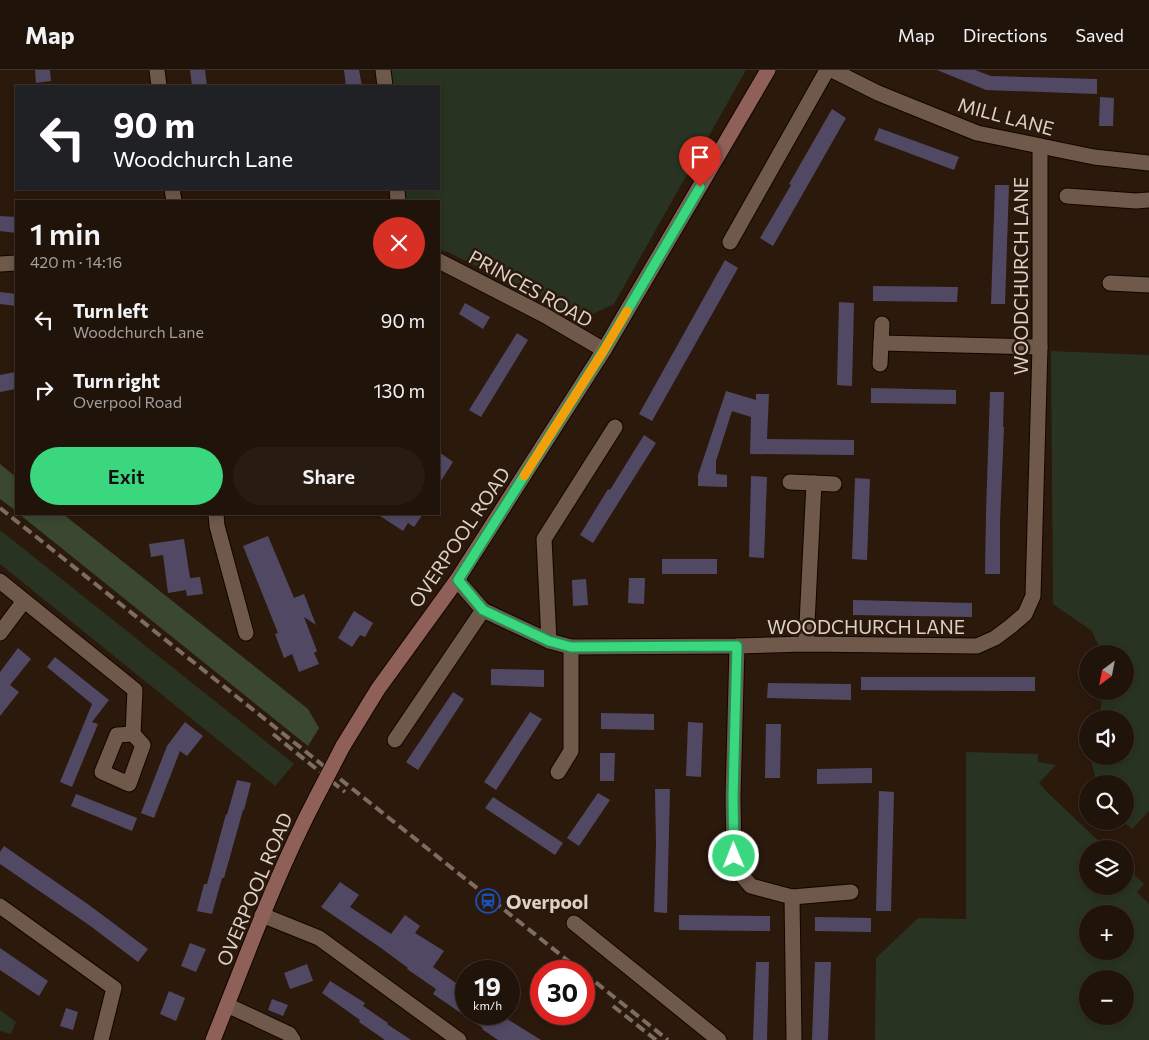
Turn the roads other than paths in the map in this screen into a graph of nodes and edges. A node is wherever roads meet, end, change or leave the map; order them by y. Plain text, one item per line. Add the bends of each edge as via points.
1 (157, 70) edge
2 (383, 70) edge
3 (768, 70) edge
4 (827, 70) edge
5 (832, 70) edge
6 (159, 85) edge
7 (385, 85) edge
8 (1040, 146) junction
9 (1149, 163) edge
10 (1067, 196) dead end
11 (1149, 200) edge
12 (730, 242) dead end
13 (440, 262) edge
14 (0, 264) edge
15 (15, 264) edge
16 (1110, 283) dead end
17 (1149, 285) edge
18 (882, 324) dead end
19 (881, 343) junction
20 (1040, 347) junction
21 (604, 350) junction
22 (880, 364) dead end
23 (615, 427) dead end
24 (790, 482) dead end
25 (814, 484) junction
26 (834, 484) dead end
27 (217, 520) edge
28 (458, 580) junction
29 (0, 581) edge
30 (24, 601) junction
31 (483, 610) junction
32 (0, 633) edge
33 (246, 633) dead end
34 (549, 641) junction
35 (806, 644) junction
36 (737, 646) junction
37 (571, 647) junction
38 (133, 734) dead end
39 (395, 740) dead end
40 (558, 772) dead end
41 (852, 892) dead end
42 (792, 897) junction
43 (0, 906) edge
44 (262, 915) junction
45 (574, 923) dead end
46 (227, 1005) junction
47 (101, 1040) edge
48 (213, 1040) edge
49 (293, 1040) edge
50 (459, 1040) edge
51 (719, 1040) edge
52 (794, 1040) edge

1 - 6 street
2 - 7 street
3 - 21 main road, OVERPOOL ROAD
4 - 12 street
5 - 8 street, MILL LANE via 878,93 977,133
8 - 9 street, MILL LANE via 1094,158
8 - 20 street, WOODCHURCH LANE
10 - 11 street
13 - 21 street, PRINCES ROAD
14 - 15 street
16 - 17 street
18 - 19 street
19 - 20 street
19 - 22 street
20 - 35 street, WOODCHURCH LANE via 1033,596 1025,614 995,638 977,646
21 - 28 main road, OVERPOOL ROAD
23 - 34 street via 544,539
24 - 25 street
25 - 26 street
25 - 35 street
27 - 33 street
28 - 31 street, WOODCHURCH LANE
28 - 44 main road, OVERPOOL ROAD, bridge via 378,689 343,746 301,826
29 - 30 street
30 - 32 street
30 - 38 street via 135,690
31 - 34 street, WOODCHURCH LANE
31 - 39 street
34 - 37 street, WOODCHURCH LANE
35 - 36 street, WOODCHURCH LANE
36 - 37 street, WOODCHURCH LANE
36 - 42 street via 734,856 740,872 752,886
37 - 40 street via 571,751
41 - 42 street
42 - 52 street
43 - 47 street via 114,988
44 - 46 main road, OVERPOOL ROAD
44 - 50 street via 319,938
45 - 51 street
46 - 48 main road, OVERPOOL ROAD
46 - 49 street via 289,1034

